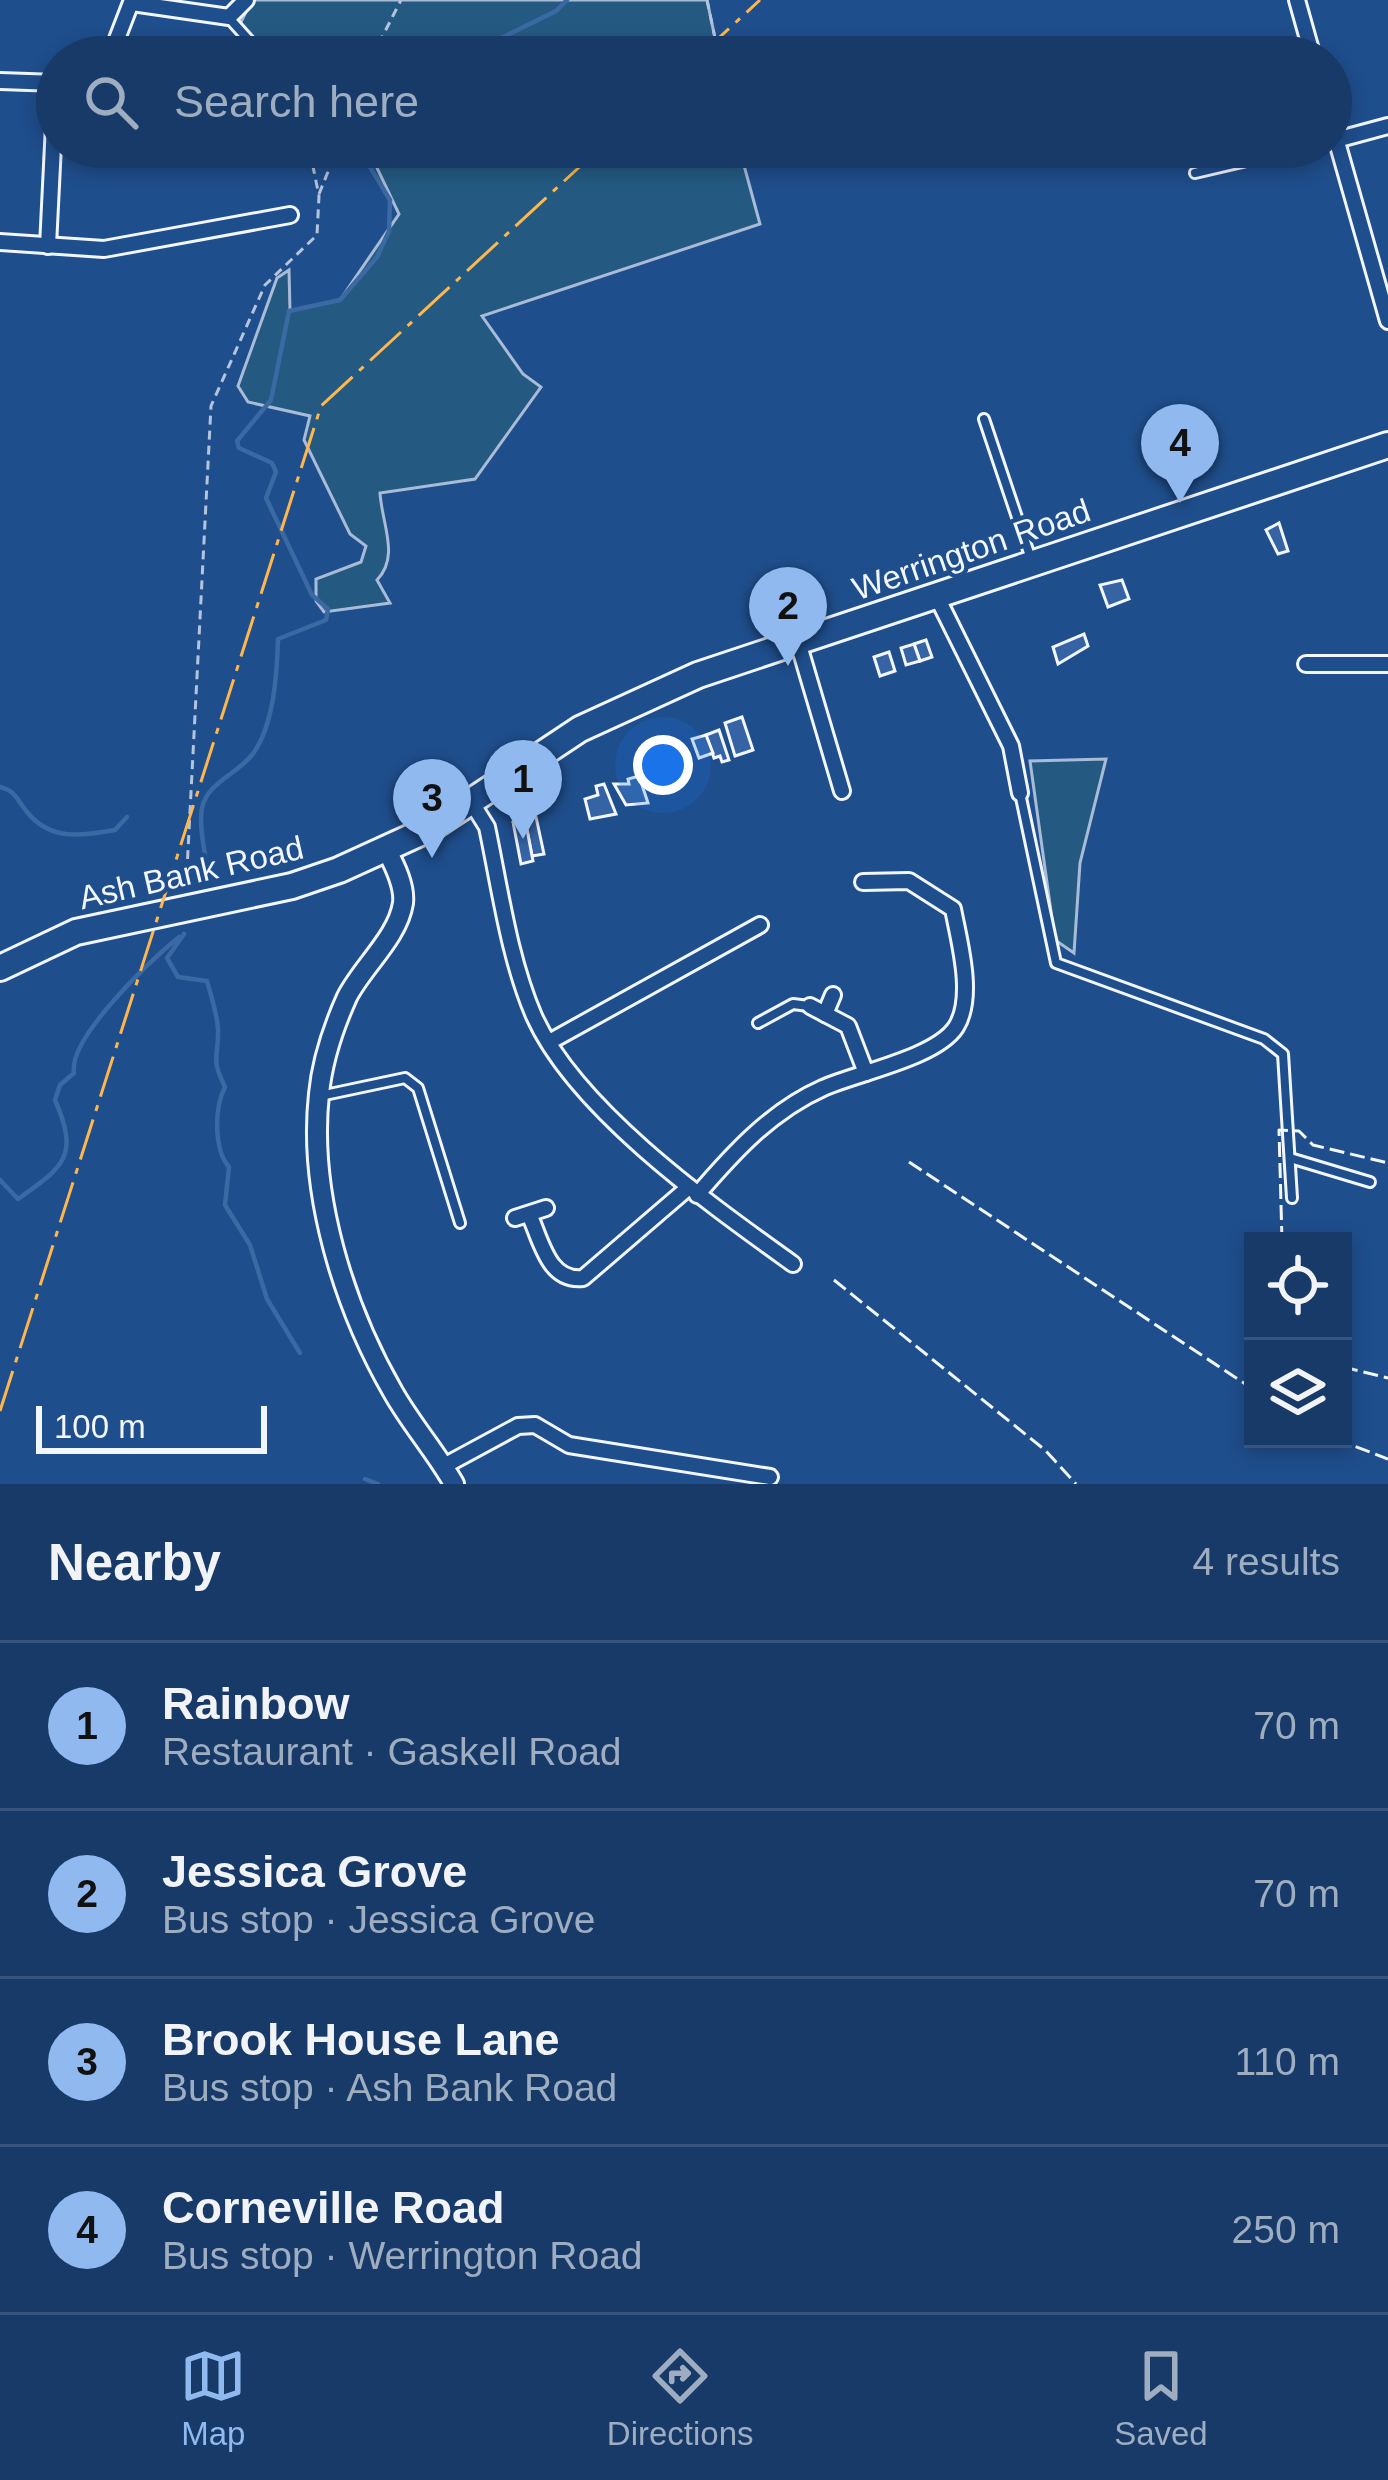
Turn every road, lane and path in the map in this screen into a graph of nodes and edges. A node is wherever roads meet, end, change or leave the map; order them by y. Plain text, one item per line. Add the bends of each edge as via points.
1 (246, 0) edge
2 (400, 0) edge
3 (707, 0) edge
4 (1297, 0) edge
5 (132, 1) edge
6 (229, 17) junction
7 (118, 36) edge
8 (246, 36) edge
9 (382, 36) edge
10 (715, 36) edge
11 (1307, 36) edge
12 (0, 81) edge
13 (36, 83) edge
14 (1388, 126) edge
15 (1352, 136) edge
16 (52, 168) edge
17 (313, 168) edge
18 (330, 168) edge
19 (1216, 168) edge
20 (1342, 168) edge
21 (1195, 173) dead end
22 (319, 196) junction
23 (290, 215) dead end
24 (0, 242) edge
25 (48, 246) junction
26 (1388, 321) edge
27 (984, 419) dead end
28 (1388, 445) edge
29 (1032, 562) junction
30 (937, 595) junction
31 (798, 642) junction
32 (1306, 664) dead end
33 (1388, 664) edge
34 (580, 729) joint
35 (842, 791) dead end
36 (1020, 793) joint
37 (472, 803) junction
38 (387, 851) junction
39 (863, 882) dead end
40 (185, 908) junction
41 (760, 925) dead end
42 (0, 968) edge
43 (833, 995) dead end
44 (810, 1006) joint
45 (825, 1014) junction
46 (758, 1023) dead end
47 (551, 1041) junction
48 (866, 1073) junction
49 (318, 1096) junction
50 (1290, 1158) junction
51 (1370, 1182) dead end
52 (693, 1191) junction
53 (1292, 1198) dead end
54 (547, 1208) dead end
55 (460, 1222) dead end
56 (793, 1264) dead end
57 (444, 1466) junction
58 (770, 1477) dead end
59 (454, 1484) edge

1 - 6 street
2 - 9 path
3 - 10 path
4 - 11 street
5 - 6 street
5 - 7 street
6 - 8 lane
12 - 13 street
14 - 15 street
16 - 25 street
17 - 22 path
18 - 22 path
19 - 21 lane
20 - 26 street
22 - 40 path via 317,235 265,285 211,406
23 - 25 street via 104,249
24 - 25 street
27 - 29 lane
28 - 29 highway, Werrington Road
29 - 30 highway, Werrington Road
30 - 31 highway, Werrington Road
30 - 36 street via 1010,746
31 - 34 highway, Werrington Road via 698,675
31 - 35 street
32 - 33 street
34 - 37 highway, Ash Bank Road
36 - 50 lane via 1056,962 1272,1043 1287,1061
37 - 38 highway, Ash Bank Road
37 - 47 street via 487,827 523,982
38 - 40 highway, Ash Bank Road via 292,886
38 - 49 street via 402,908 348,996
39 - 48 street via 909,881 953,909 963,1007 955,1030
40 - 42 highway, Ash Bank Road via 76,932
41 - 47 street
43 - 45 street
44 - 45 street
44 - 46 lane via 793,1004
45 - 48 street via 848,1026
47 - 52 street via 599,1102
48 - 52 street via 821,1088 767,1122
49 - 55 lane via 405,1078 418,1088
49 - 57 street via 324,1190 350,1299 396,1397
50 - 51 lane
50 - 53 lane
52 - 54 street via 583,1278 555,1272 522,1216
52 - 56 street via 776,1242
57 - 58 street via 518,1426 535,1425 569,1445
57 - 59 street

